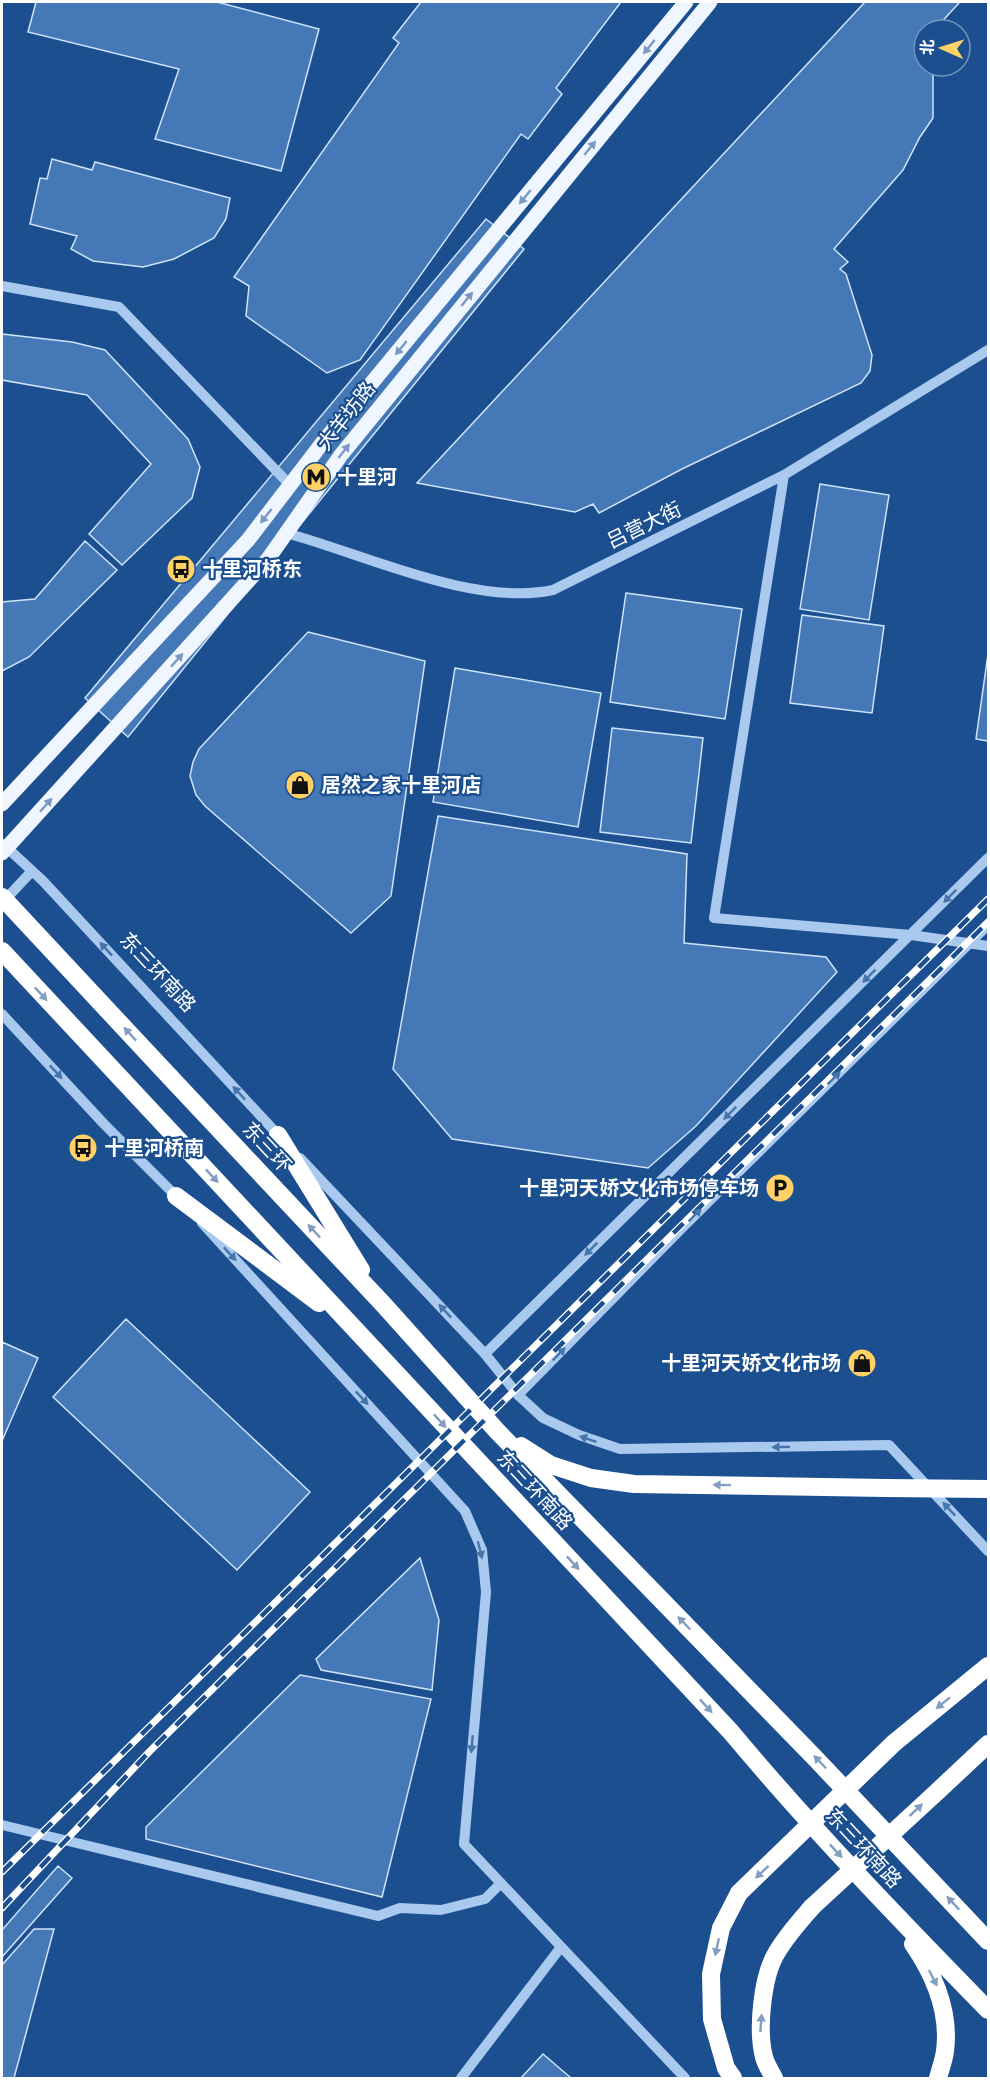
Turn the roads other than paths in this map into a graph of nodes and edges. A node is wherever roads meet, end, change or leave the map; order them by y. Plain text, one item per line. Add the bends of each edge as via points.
1 (686, 2) edge
2 (710, 2) edge
3 (2, 286) edge
4 (988, 350) edge
5 (784, 476) junction
6 (290, 485) junction
7 (286, 533) junction
8 (2, 804) edge
9 (3, 848) edge
10 (988, 858) edge
11 (32, 871) junction
12 (2, 897) edge
13 (2, 903) edge
14 (988, 925) edge
15 (910, 935) junction
16 (969, 944) junction
17 (988, 946) edge
18 (2, 951) edge
19 (2, 1014) edge
20 (278, 1136) junction
21 (176, 1196) junction
22 (383, 1304) junction
23 (357, 1332) junction
24 (484, 1354) junction
25 (518, 1395) junction
26 (497, 1431) junction
27 (988, 1490) edge
28 (988, 1551) edge
29 (988, 1666) edge
30 (988, 1744) edge
31 (2, 1825) edge
32 (501, 1884) junction
33 (891, 1911) junction
34 (988, 1941) edge
35 (561, 1947) junction
36 (988, 2010) edge
37 (461, 2079) edge
38 (685, 2079) edge
39 (734, 2079) edge
40 (774, 2079) edge
41 (938, 2079) edge

1 -> 6 main road, 大羊坊路
7 -> 2 main road, 大羊坊路 via 341,455
3 - 6 street via 119,307
4 - 5 street, 吕营大街
5 - 7 street, 吕营大街 via 553,590 537,594 503,593 444,583
5 - 15 street via 714,918
6 -> 8 main road, 大羊坊路 via 248,540
9 -> 7 main road, 大羊坊路 via 268,559
9 - 11 street, 东三环南路
10 -> 15 street
11 - 13 street
20 -> 11 street, 东三环南路
22 -> 12 highway, 东三环, bridge
14 - 16 street
15 - 16 street
15 -> 24 street
16 - 17 street
25 -> 16 street
18 -> 23 highway, 东三环南路
19 -> 21 street
20 - 22 highway
24 -> 20 street, 东三环南路
21 - 23 highway
21 -> 32 street via 465,1511 482,1550 486,1592 464,1844
22 - 26 highway, 东三环
23 -> 33 highway, 东三环南路 via 731,1732
24 - 25 street, 东三环南路
28 -> 25 street, 东三环南路 via 889,1445 620,1449 543,1418
27 -> 26 highway, bridge via 634,1484 591,1478 551,1465
34 -> 26 highway, 东三环南路
29 -> 39 highway, bridge via 894,1743 739,1893 721,1928 711,1974 712,2019 726,2068
40 -> 30 highway, bridge via 764,2059 760,2028 765,1987 775,1954 812,1907
31 - 32 street via 378,1916 400,1908 441,1910 485,1899
32 - 35 street
33 - 36 highway
33 -> 41 highway via 937,1987 945,2016 945,2050
35 - 37 street
35 - 38 street

